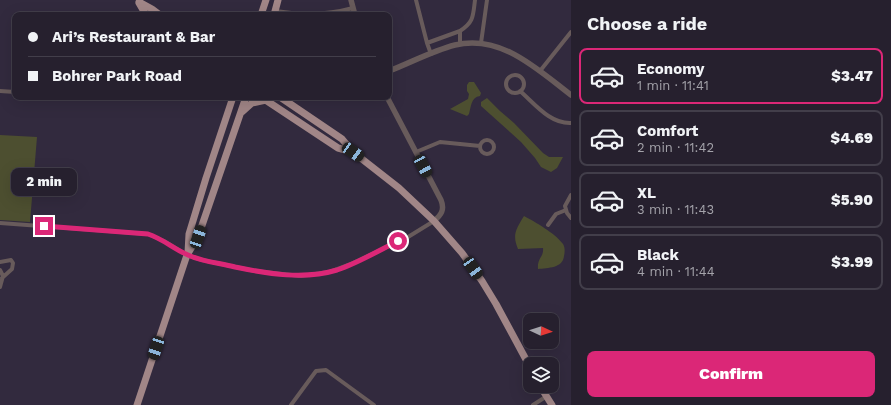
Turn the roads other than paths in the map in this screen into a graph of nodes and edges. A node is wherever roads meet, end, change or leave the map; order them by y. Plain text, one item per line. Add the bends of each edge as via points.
1 (266, 0) edge
2 (278, 0) edge
3 (351, 0) edge
4 (416, 0) edge
5 (475, 0) edge
6 (487, 0) edge
7 (138, 1) edge
8 (353, 8) junction
9 (144, 12) edge
10 (156, 12) edge
11 (262, 12) edge
12 (274, 12) edge
13 (338, 12) edge
14 (354, 12) edge
15 (460, 31) junction
16 (571, 32) edge
17 (427, 43) junction
18 (460, 44) junction
19 (481, 44) junction
20 (432, 54) junction
21 (392, 71) edge
22 (540, 72) junction
23 (0, 91) edge
24 (520, 91) junction
25 (12, 92) edge
26 (571, 95) edge
27 (231, 100) edge
28 (245, 100) edge
29 (260, 100) edge
30 (265, 100) edge
31 (284, 100) edge
32 (388, 100) edge
33 (240, 114) junction
34 (571, 123) edge
35 (480, 146) dead end
36 (353, 152) junction
37 (416, 152) junction
38 (571, 195) edge
39 (566, 210) junction
40 (571, 218) edge
41 (434, 221) junction
42 (0, 223) edge
43 (548, 225) dead end
44 (187, 255) junction
45 (0, 262) edge
46 (0, 270) edge
47 (2, 278) junction
48 (0, 287) edge
49 (525, 357) edge
50 (545, 393) edge
51 (547, 396) junction
52 (137, 405) edge
53 (291, 405) edge
54 (374, 405) edge
55 (533, 405) edge
56 (552, 405) edge

1 - 11 main road
2 - 12 main road
3 - 8 street
4 - 17 street
5 - 15 street via 471,23
6 - 19 street
7 - 9 main road
7 - 10 main road
8 - 13 street
8 - 14 street
15 - 17 street
15 - 18 street
16 - 22 street
17 - 20 street
18 - 19 street
18 - 20 street
19 - 22 street via 497,46 513,53
20 - 21 street
22 - 26 street
23 - 25 street
24 - 24 street via 514,93 507,87 512,75 518,75 523,79 524,87
24 - 34 street via 552,118
27 - 44 main road via 189,234
28 - 33 main road
29 - 33 main road via 252,103
30 - 36 main road via 338,148
31 - 36 main road via 342,140
32 - 37 street
33 - 44 main road via 198,237
35 - 37 street via 440,142
36 - 41 main road via 399,188
37 - 41 street via 442,204 443,210
38 - 39 street via 566,202
39 - 40 street
39 - 43 street via 556,214
41 - 44 street via 353,264 320,274 293,276
41 - 49 main road via 482,281
42 - 44 street via 148,234
44 - 52 main road
45 - 47 street via 11,260 13,263 12,269
46 - 47 street
47 - 48 street
50 - 51 main road
51 - 55 street
51 - 56 main road
53 - 54 street via 316,371 326,370

